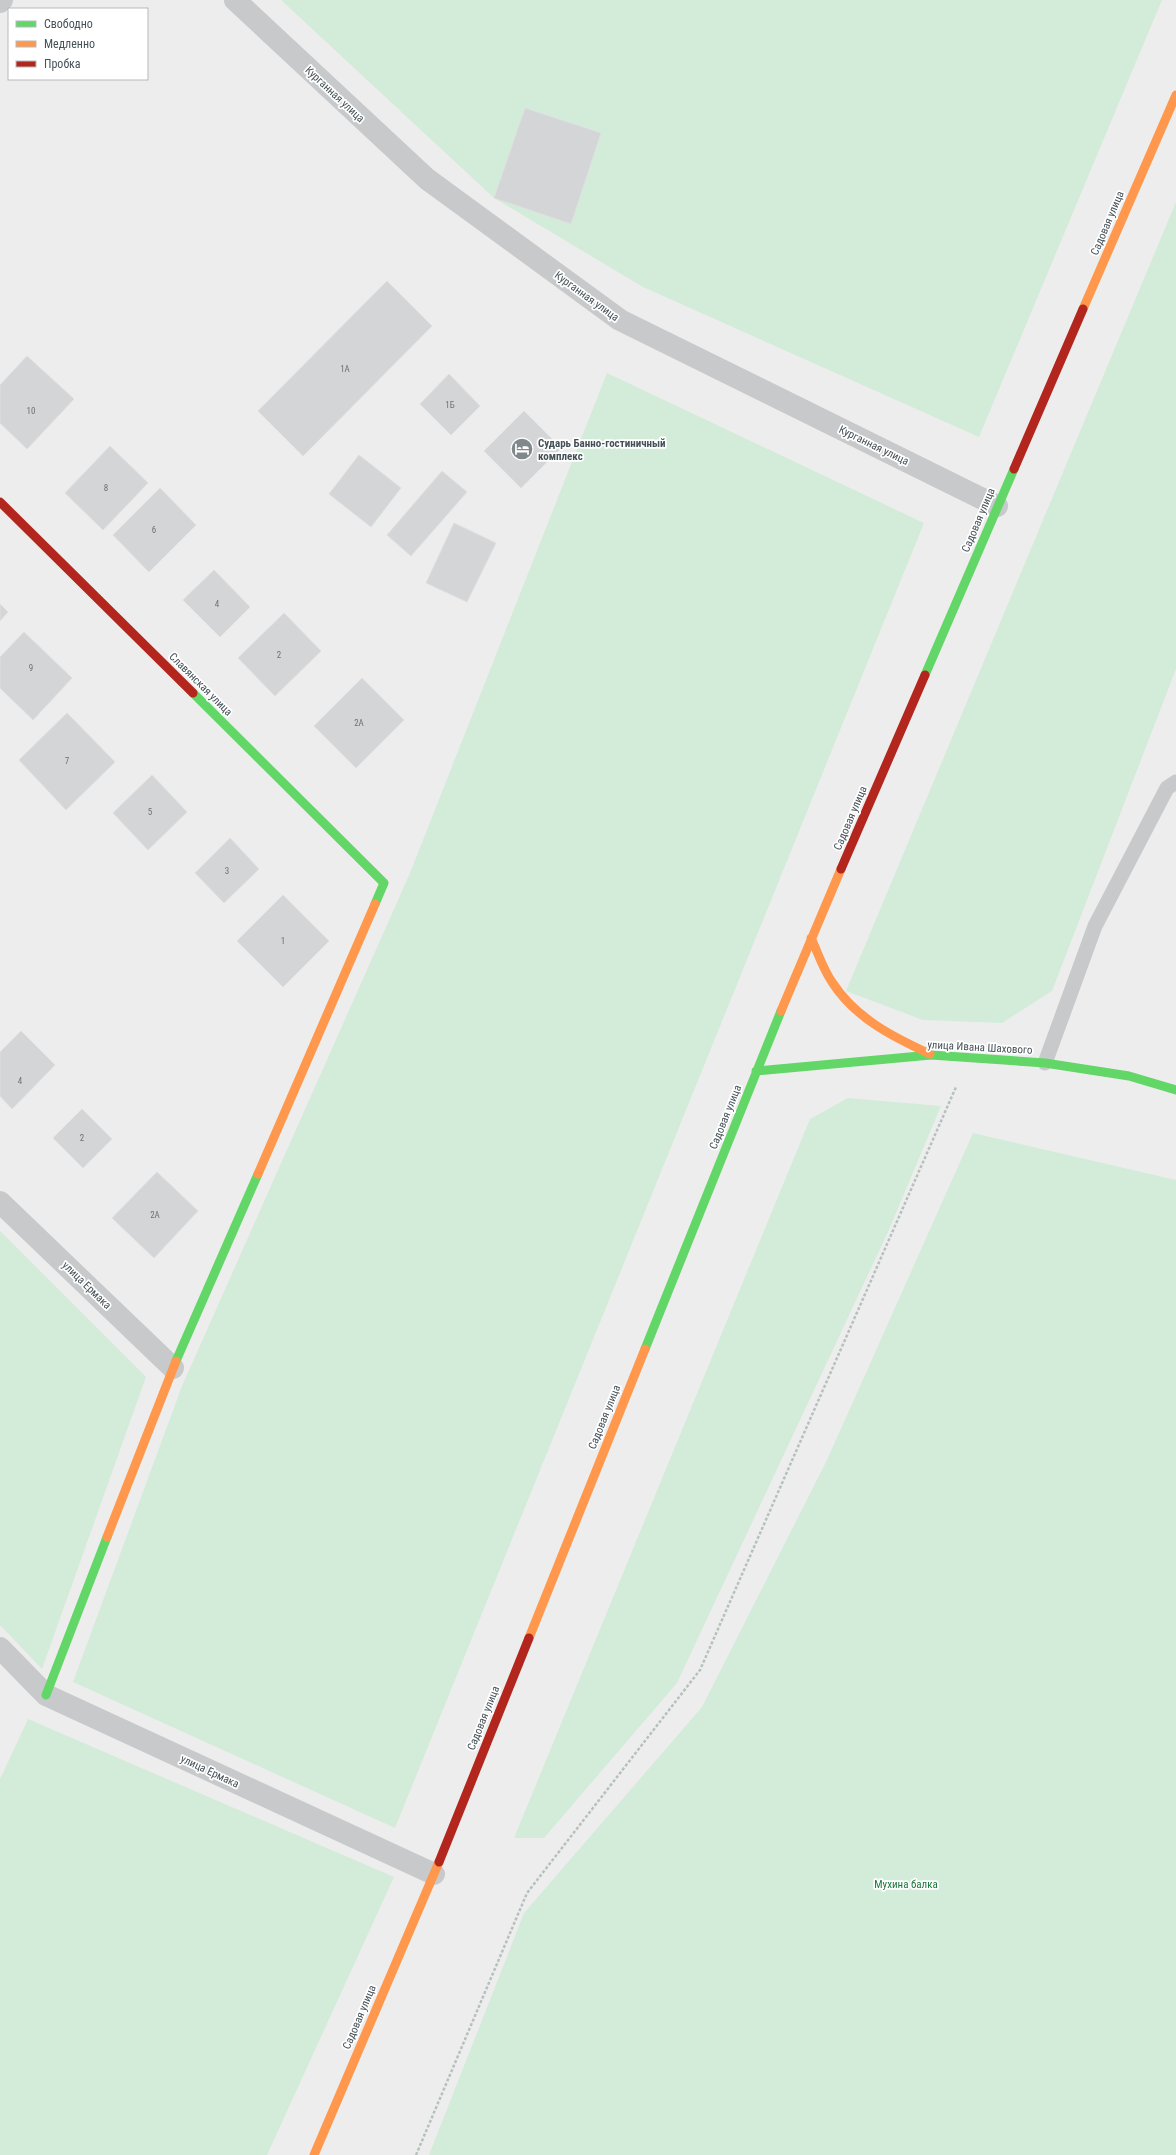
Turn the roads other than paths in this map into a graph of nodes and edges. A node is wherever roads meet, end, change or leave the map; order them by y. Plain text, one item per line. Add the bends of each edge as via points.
1 (235, 0) edge
2 (1176, 95) edge
3 (0, 502) edge
4 (998, 506) junction
5 (1176, 782) edge
6 (811, 938) junction
7 (931, 1055) junction
8 (1045, 1063) junction
9 (756, 1071) junction
10 (1176, 1090) edge
11 (0, 1202) edge
12 (173, 1368) junction
13 (0, 1648) edge
14 (46, 1695) junction
15 (434, 1874) junction
16 (314, 2155) edge

1 - 4 street, Курганная улица via 427,180 620,320
2 - 4 main road, Садовая улица
3 - 12 main road, Славянская улица via 384,884
4 - 6 main road, Садовая улица
5 - 8 lane via 1166,788 1095,926
6 - 7 main road via 835,987 858,1014 892,1037
6 - 9 main road, Садовая улица
7 - 8 main road, улица Ивана Шахового
7 - 9 main road, улица Ивана Шахового
8 - 10 main road, улица Ивана Шахового via 1129,1076
9 - 15 main road, Садовая улица
11 - 12 street, улица Ермака
12 - 14 main road
13 - 14 street, улица Ермака
14 - 15 street, улица Ермака
15 - 16 main road, Садовая улица

